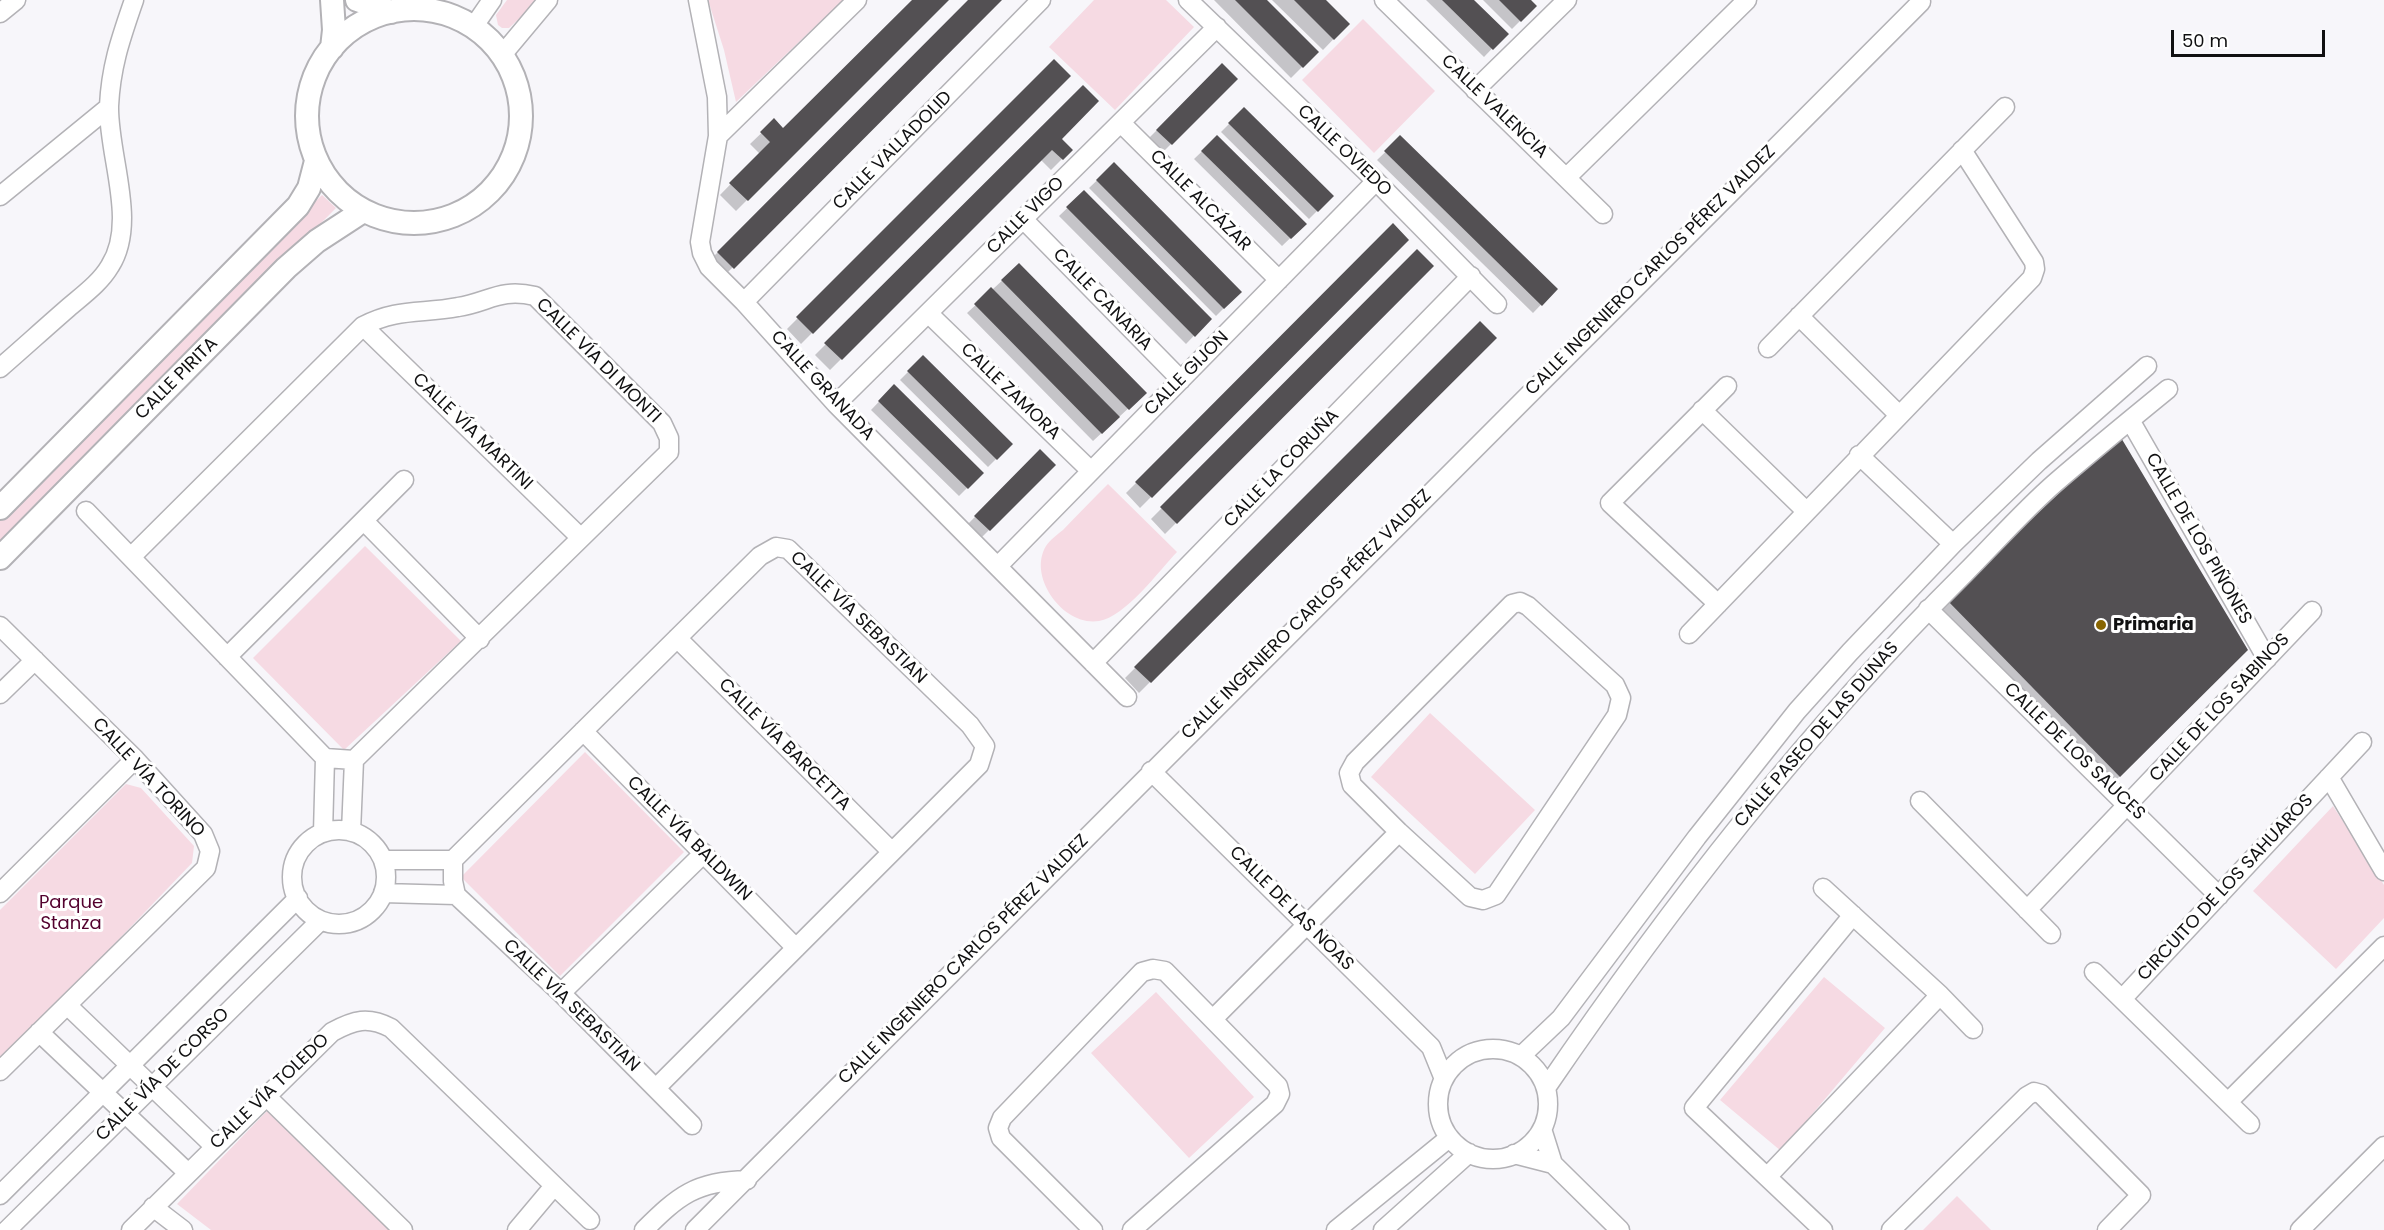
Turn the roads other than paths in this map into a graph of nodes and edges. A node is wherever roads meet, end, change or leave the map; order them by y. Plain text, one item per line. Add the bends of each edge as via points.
1 (16, 0) edge
2 (134, 0) edge
3 (332, 0) edge
4 (357, 0) edge
5 (492, 0) edge
6 (548, 0) edge
7 (698, 0) edge
8 (857, 0) edge
9 (1041, 0) edge
10 (1188, 0) edge
11 (1384, 0) edge
12 (1567, 0) edge
13 (1747, 0) edge
14 (1921, 2) dead end
15 (391, 12) junction
16 (0, 13) edge
17 (474, 27) junction
18 (1217, 27) junction
19 (332, 48) junction
20 (502, 55) junction
21 (1475, 90) junction
22 (109, 107) junction
23 (2005, 107) dead end
24 (1121, 123) junction
25 (718, 136) junction
26 (1962, 150) junction
27 (316, 161) junction
28 (1566, 178) junction
29 (1376, 181) junction
30 (0, 195) edge
31 (363, 211) junction
32 (1603, 214) dead end
33 (1023, 219) junction
34 (1471, 276) junction
35 (1279, 280) junction
36 (744, 302) junction
37 (1497, 304) dead end
38 (928, 313) junction
39 (1799, 316) junction
40 (363, 327) junction
41 (1768, 348) dead end
42 (2147, 366) dead end
43 (0, 368) edge
44 (1181, 380) junction
45 (1727, 386) dead end
46 (2168, 389) dead end
47 (836, 404) junction
48 (1702, 411) junction
49 (1899, 415) junction
50 (2130, 420) junction
51 (1859, 455) junction
52 (2039, 460) junction
53 (1091, 471) junction
54 (404, 480) dead end
55 (2054, 484) junction
56 (0, 508) edge
57 (87, 511) dead end
58 (1806, 511) junction
59 (364, 521) junction
60 (581, 538) junction
61 (1953, 544) junction
62 (131, 557) junction
63 (0, 558) edge
64 (998, 566) junction
65 (1718, 603) junction
66 (1928, 609) junction
67 (2312, 611) dead end
68 (0, 626) edge
69 (1689, 634) dead end
70 (677, 638) junction
71 (480, 639) junction
72 (1850, 652) junction
73 (227, 657) junction
74 (2267, 659) junction
75 (35, 660) junction
76 (1093, 663) junction
77 (1871, 670) junction
78 (0, 694) edge
79 (1127, 697) dead end
80 (583, 731) junction
81 (2362, 742) dead end
82 (325, 758) junction
83 (135, 759) junction
84 (354, 760) junction
85 (1151, 771) junction
86 (2329, 777) junction
87 (1920, 801) dead end
88 (2128, 805) junction
89 (351, 832) junction
90 (1399, 832) junction
91 (323, 833) junction
92 (892, 852) junction
93 (704, 854) junction
94 (384, 860) junction
95 (453, 860) junction
96 (2384, 871) edge
97 (1823, 888) dead end
98 (0, 893) edge
99 (383, 893) junction
100 (456, 896) junction
101 (2219, 897) junction
102 (298, 898) junction
103 (2027, 910) junction
104 (1853, 915) junction
105 (320, 921) junction
106 (1306, 923) junction
107 (2051, 934) dead end
108 (2384, 945) edge
109 (796, 948) junction
110 (2094, 972) dead end
111 (561, 993) junction
112 (1940, 995) junction
113 (2122, 999) junction
114 (67, 1005) junction
115 (1213, 1019) junction
116 (1973, 1029) dead end
117 (39, 1032) junction
118 (1431, 1047) junction
119 (1521, 1056) junction
120 (1465, 1057) junction
121 (130, 1065) junction
122 (0, 1071) edge
123 (1444, 1079) junction
124 (152, 1087) junction
125 (656, 1088) junction
126 (1546, 1088) junction
127 (103, 1092) junction
128 (267, 1097) junction
129 (2228, 1102) junction
130 (125, 1113) junction
131 (2250, 1124) dead end
132 (692, 1125) dead end
133 (1542, 1129) junction
134 (1449, 1138) junction
135 (214, 1146) junction
136 (2384, 1146) edge
137 (1468, 1153) junction
138 (1514, 1154) junction
139 (1553, 1164) junction
140 (188, 1173) junction
141 (1767, 1177) junction
142 (747, 1180) junction
143 (554, 1186) junction
144 (0, 1195) edge
145 (153, 1207) junction
146 (590, 1220) dead end
147 (1812, 1226) edge
148 (7, 1230) edge
149 (131, 1230) edge
150 (183, 1230) edge
151 (403, 1230) edge
152 (517, 1230) edge
153 (644, 1230) edge
154 (695, 1230) edge
155 (1093, 1230) edge
156 (1132, 1230) edge
157 (1336, 1230) edge
158 (1383, 1230) edge
159 (1620, 1230) edge
160 (1891, 1230) edge
161 (2107, 1230) edge
162 (2300, 1230) edge

1 - 16 street
2 - 22 street via 113,62
3 - 19 street
4 - 15 street
5 - 17 street
6 - 20 street
7 - 25 street, CALLE GRANADA via 717,97
8 - 25 street
9 - 36 street, CALLE VALLADOLID
10 - 18 street, CALLE OVIEDO
11 - 21 street, CALLE VALENCIA
12 - 21 street
13 - 28 street
14 - 85 street, CALLE INGENIERO CARLOS PÉREZ VALDEZ
15 - 17 street via 434,10
15 - 19 street via 358,25
17 - 20 street
18 - 24 street, CALLE VIGO
18 - 29 street, CALLE OVIEDO
19 - 27 street via 318,68 310,90 309,138
20 - 31 street via 517,87 521,122 513,157 494,187 466,209 433,222 397,222
21 - 28 street, CALLE VALENCIA
22 - 30 street
22 - 43 street via 122,206 119,246 110,266 94,285
23 - 26 street
24 - 33 street, CALLE VIGO
24 - 35 street, CALLE ALCÁZAR
25 - 36 street, CALLE GRANADA via 700,242 709,267
26 - 39 street
26 - 49 street via 2035,269 2032,278
27 - 31 street via 336,190
27 - 56 street, CALLE PIRITA via 309,188 298,206
28 - 32 street, CALLE VALENCIA
29 - 34 street, CALLE OVIEDO
29 - 35 street, CALLE GIJON
31 - 63 street, CALLE PIRITA via 317,241 286,268
33 - 38 street, CALLE VIGO
33 - 44 street, CALLE CANARIA
34 - 37 street, CALLE OVIEDO
34 - 76 street, CALLE LA CORUÑA
35 - 44 street, CALLE GIJON
36 - 47 street, CALLE GRANADA
38 - 47 street, CALLE VIGO
38 - 53 street, CALLE ZAMORA
39 - 41 street
39 - 49 street
40 - 60 street, CALLE VÍA MARTINI
40 - 60 street, CALLE VÍA DI MONTI via 396,313 459,307 500,294 518,292 535,296 662,423 669,438 669,452
40 - 62 street, CALLE VÍA DI MONTI
42 - 52 street, CALLE PASEO DE LAS DUNAS
44 - 53 street, CALLE GIJON
45 - 48 street
46 - 50 street, CALLE PASEO DE LAS DUNAS
47 - 64 street, CALLE GRANADA
48 - 58 street
48 - 65 street via 1610,503
49 - 51 street
50 - 55 street, CALLE PASEO DE LAS DUNAS
50 - 74 street, CALLE DE LOS PIÑONES
51 - 58 street
51 - 61 street
52 - 55 street
52 - 61 street, CALLE PASEO DE LAS DUNAS
53 - 64 street, CALLE GIJON
54 - 59 street
55 - 66 street, CALLE PASEO DE LAS DUNAS
57 - 62 street
58 - 65 street
59 - 71 street
59 - 73 street
60 - 71 street, CALLE VÍA DI MONTI
61 - 72 street, CALLE PASEO DE LAS DUNAS
62 - 73 street
64 - 76 street, CALLE GRANADA
65 - 69 street
66 - 77 street, CALLE PASEO DE LAS DUNAS
66 - 88 street, CALLE DE LOS SAUCES
67 - 74 street, CALLE DE LOS SABINOS
68 - 75 street, CALLE VÍA TORINO
70 - 80 street, CALLE VÍA SEBASTIAN
70 - 92 street, CALLE VÍA BARCETTA
70 - 92 street, CALLE VÍA SEBASTIAN via 760,556 776,547 788,549 970,725 985,746 980,765
71 - 84 street, CALLE VÍA DI MONTI
72 - 77 street
72 - 119 street, CALLE PASEO DE LAS DUNAS via 1711,819 1562,1018
73 - 82 street
74 - 88 street, CALLE DE LOS SABINOS
75 - 78 street
75 - 83 street, CALLE VÍA TORINO
76 - 79 street, CALLE GRANADA
77 - 126 street, CALLE PASEO DE LAS DUNAS via 1668,915
80 - 93 street, CALLE VÍA BALDWIN
80 - 95 street, CALLE VÍA SEBASTIAN
81 - 86 street, CIRCUITO DE LOS SAHUAROS
82 - 84 street
82 - 91 street
83 - 98 street
83 - 114 street, CALLE VÍA TORINO via 203,834 209,860 206,868
84 - 89 street
85 - 106 street, CALLE DE LAS NOAS
85 - 142 street, CALLE INGENIERO CARLOS PÉREZ VALDEZ
86 - 96 street, CIRCUITO DE LOS SAHUAROS
86 - 101 street, CIRCUITO DE LOS SAHUAROS
87 - 103 street
88 - 101 street, CALLE DE LOS SAUCES
88 - 103 street, CALLE DE LOS SABINOS
89 - 91 street
89 - 94 street via 376,847
90 - 90 street via 1352,784 1349,773 1355,762 1512,604 1528,606 1615,685 1621,698 1617,715 1496,895 1483,900 1470,897
90 - 106 street
91 - 102 street via 310,840 294,864 292,879
92 - 109 street, CALLE VÍA SEBASTIAN
93 - 109 street, CALLE VÍA BALDWIN
93 - 111 street
94 - 95 street
94 - 99 street
95 - 100 street
97 - 104 street
99 - 100 street
99 - 105 street via 368,915 352,922
100 - 111 street, CALLE VÍA SEBASTIAN
101 - 113 street, CIRCUITO DE LOS SAHUAROS
102 - 105 street
102 - 121 street, CALLE VÍA DE CORSO
103 - 107 street
104 - 112 street
104 - 141 street via 1694,1108
105 - 124 street, CALLE VÍA DE CORSO
106 - 115 street
106 - 118 street, CALLE DE LAS NOAS
108 - 129 street
109 - 125 street, CALLE VÍA SEBASTIAN
110 - 113 street
111 - 125 street, CALLE VÍA SEBASTIAN
112 - 116 street
112 - 141 street
113 - 129 street
114 - 117 street, CALLE VÍA TORINO
114 - 121 street
115 - 155 street via 1165,971 1142,972 1002,1118 998,1128 1001,1138
115 - 156 street via 1278,1086 1280,1094 1275,1104
117 - 122 street, CALLE VÍA TORINO
117 - 127 street
118 - 120 street, CALLE DE LAS NOAS
118 - 123 street, CALLE DE LAS NOAS
119 - 120 street via 1493,1049
119 - 126 street via 1536,1070
120 - 123 street
121 - 124 street
121 - 127 street, CALLE VÍA DE CORSO
123 - 134 street via 1438,1109
124 - 130 street, CALLE VÍA DE CORSO
124 - 135 street
125 - 132 street, CALLE VÍA SEBASTIAN
126 - 133 street via 1548,1102
127 - 130 street
127 - 144 street, CALLE VÍA DE CORSO
128 - 135 street, CALLE VÍA TOLEDO
128 - 143 street, CALLE VÍA TOLEDO via 332,1032 354,1022 378,1021 391,1028
128 - 151 street
129 - 131 street
130 - 140 street
130 - 148 street, CALLE VÍA DE CORSO
133 - 138 street
133 - 139 street
134 - 137 street
134 - 157 street
135 - 140 street, CALLE VÍA TOLEDO
136 - 162 street
137 - 138 street via 1491,1158
137 - 158 street
138 - 139 street
139 - 159 street
140 - 145 street, CALLE VÍA TOLEDO
141 - 147 street
142 - 153 street via 723,1180 701,1186 679,1197
142 - 154 street, CALLE INGENIERO CARLOS PÉREZ VALDEZ
143 - 146 street, CALLE VÍA TOLEDO
143 - 152 street
145 - 149 street, CALLE VÍA TOLEDO
145 - 150 street
160 - 161 street via 2034,1092 2041,1094 2141,1195

